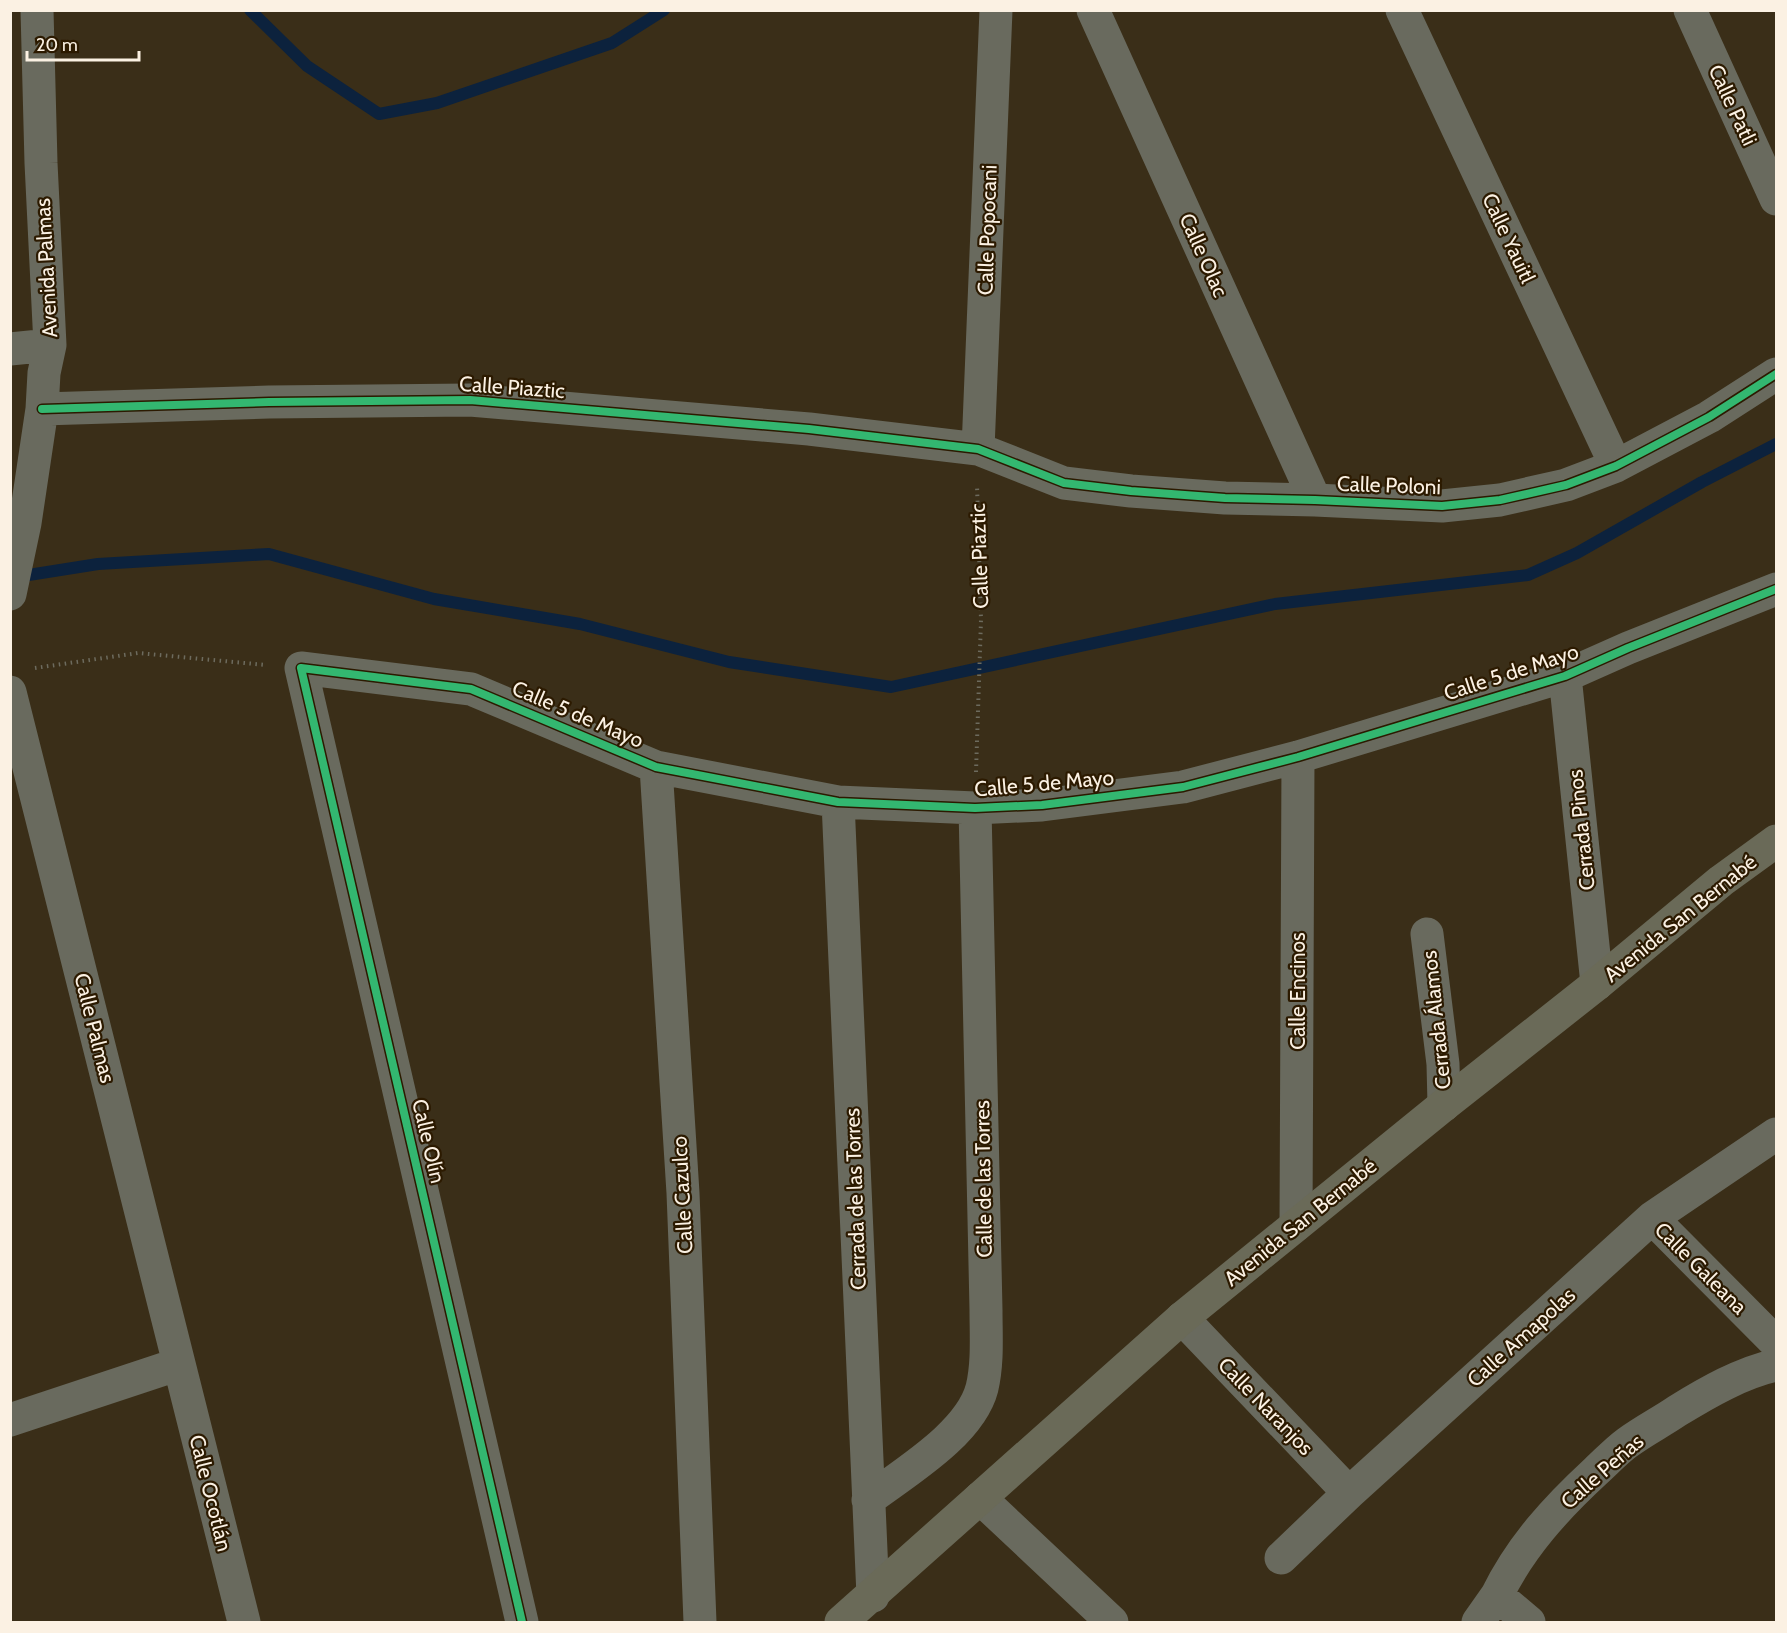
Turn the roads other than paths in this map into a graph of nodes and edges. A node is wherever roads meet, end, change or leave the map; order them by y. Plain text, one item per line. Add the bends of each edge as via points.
1 (996, 10) edge
2 (1093, 10) edge
3 (1402, 10) edge
4 (1690, 10) edge
5 (37, 16) edge
6 (1776, 199) edge
7 (50, 345) junction
8 (10, 349) edge
9 (1776, 374) edge
10 (42, 409) junction
11 (978, 449) junction
12 (1616, 466) junction
13 (1315, 500) junction
14 (1776, 589) edge
15 (10, 594) edge
16 (301, 668) joint
17 (1565, 676) junction
18 (10, 692) edge
19 (1298, 757) junction
20 (656, 767) junction
21 (838, 802) junction
22 (975, 808) junction
23 (1776, 841) edge
24 (1427, 934) dead end
25 (1598, 984) junction
26 (1444, 1105) junction
27 (1776, 1134) edge
28 (1652, 1218) junction
29 (1296, 1225) junction
30 (1182, 1318) junction
31 (1776, 1343) edge
32 (179, 1364) junction
33 (1776, 1365) edge
34 (10, 1420) edge
35 (1349, 1493) junction
36 (980, 1498) junction
37 (868, 1500) junction
38 (1281, 1558) dead end
39 (1497, 1595) junction
40 (873, 1596) junction
41 (244, 1623) edge
42 (522, 1623) edge
43 (700, 1623) edge
44 (841, 1623) edge
45 (1112, 1623) edge
46 (1478, 1623) edge
47 (1529, 1623) edge

1 - 11 street, Calle Popocani
2 - 13 street, Calle Olac
3 - 12 street, Calle Yauitl
4 - 6 street, Calle Patli
5 - 7 street, Avenida Palmas
7 - 8 street
7 - 10 street, Avenida Palmas
9 - 12 street, Calle Poloni via 1709,417
10 - 11 street, Calle Piaztic via 470,400 809,429
10 - 15 street, Avenida Palmas
11 - 13 street, Calle Poloni via 1064,483 1225,498
12 - 13 street, Calle Poloni via 1566,485 1500,500 1442,506
14 - 17 street, Calle 5 de Mayo
16 - 20 street, Calle 5 de Mayo via 471,688
16 - 42 street, Calle Olín
17 - 19 street, Calle 5 de Mayo
17 - 25 street, Cerrada Pinos
18 - 32 street, Calle Palmas
19 - 22 street, Calle 5 de Mayo via 1183,787 1042,805
19 - 29 street, Calle Encinos
20 - 21 street, Calle 5 de Mayo
20 - 43 street, Calle Cazulco via 683,1193
21 - 22 street, Calle 5 de Mayo
21 - 37 street, Cerrada de las Torres
22 - 37 street, Calle de las Torres via 986,1310 982,1389 973,1409 948,1440
23 - 25 main road, Avenida San Bernabé via 1721,881
24 - 26 street, Cerrada Álamos via 1443,1064
25 - 26 main road, Avenida San Bernabé
26 - 29 main road, Avenida San Bernabé
27 - 28 street, Calle Amapolas
28 - 31 street, Calle Galeana
28 - 35 street, Calle Amapolas
29 - 30 main road, Avenida San Bernabé
30 - 35 street, Calle Naranjos
30 - 36 main road, Avenida San Bernabé
32 - 34 street
32 - 41 street, Calle Ocotlán
33 - 39 street, Calle Peñas via 1737,1378 1700,1397 1627,1443 1575,1490 1536,1533 1510,1568
35 - 38 street, Calle Amapolas
36 - 40 main road, Avenida San Bernabé
36 - 45 street
37 - 40 street, Cerrada de las Torres
39 - 46 street, Calle Peñas
39 - 47 street
40 - 44 main road, Avenida San Bernabé

